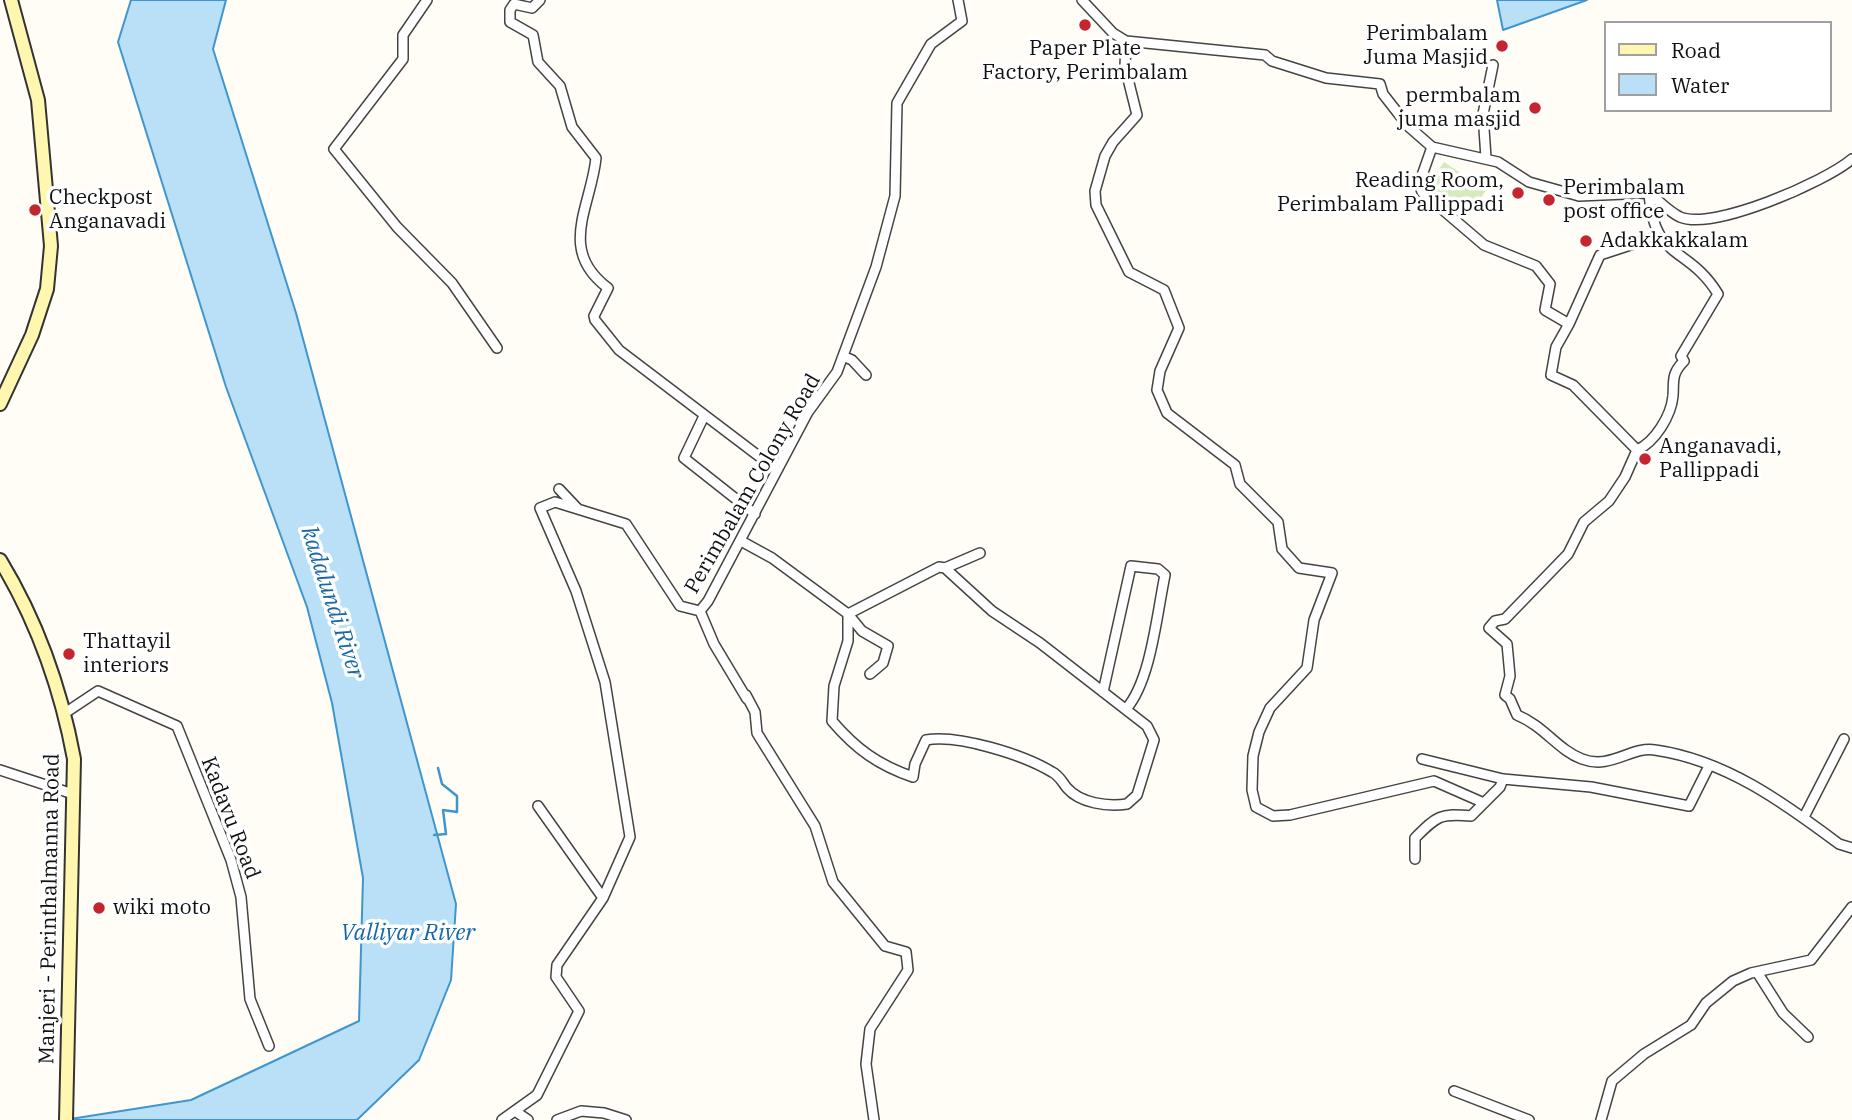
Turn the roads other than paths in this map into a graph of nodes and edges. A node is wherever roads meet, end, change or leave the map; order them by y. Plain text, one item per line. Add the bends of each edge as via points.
1 (11, 0) edge
2 (427, 0) edge
3 (541, 0) edge
4 (958, 0) edge
5 (1082, 0) edge
6 (519, 2) edge
7 (1126, 41) junction
8 (1493, 65) dead end
9 (1432, 147) junction
10 (1486, 159) junction
11 (1852, 159) edge
12 (1649, 193) junction
13 (1658, 236) junction
14 (1569, 324) junction
15 (497, 348) dead end
16 (842, 356) junction
17 (866, 375) dead end
18 (0, 404) edge
19 (704, 416) junction
20 (1637, 450) junction
21 (777, 470) junction
22 (559, 489) dead end
23 (578, 509) junction
24 (755, 514) junction
25 (741, 541) junction
26 (980, 553) dead end
27 (0, 560) edge
28 (945, 568) junction
29 (700, 611) junction
30 (848, 614) junction
31 (870, 674) dead end
32 (1103, 692) junction
33 (1126, 709) junction
34 (65, 713) junction
35 (1844, 739) dead end
36 (1422, 759) dead end
37 (1709, 766) junction
38 (0, 770) edge
39 (1503, 779) junction
40 (73, 794) junction
41 (1483, 803) junction
42 (538, 806) dead end
43 (1804, 817) junction
44 (1852, 848) edge
45 (1415, 859) dead end
46 (603, 898) junction
47 (1852, 906) edge
48 (1757, 972) junction
49 (1808, 1037) dead end
50 (269, 1046) dead end
51 (1454, 1091) dead end
52 (514, 1111) junction
53 (66, 1120) edge
54 (502, 1120) edge
55 (528, 1120) edge
56 (557, 1120) edge
57 (626, 1120) edge
58 (874, 1120) edge
59 (1529, 1120) edge
60 (1601, 1120) edge

1 - 18 main road via 38,100 51,246 40,312
2 - 15 street via 403,35 403,58 334,149 397,226 452,283
3 - 6 street via 532,8
4 - 16 street, Perimbalam Colony Road via 962,21 932,44 897,103 895,196 876,267
5 - 7 street
6 - 19 street via 511,7 510,22 533,35 538,62 560,86 572,127 596,158 580,232 591,274 608,288 595,320 619,350
7 - 9 street via 1265,55 1326,78 1380,84 1408,126
7 - 41 street via 1125,67 1137,115 1105,156 1096,205 1129,272 1164,290 1179,328 1160,371 1157,390 1167,413 1235,465 1240,484 1278,522 1282,549 1299,568 1332,573 1314,620 1307,668 1270,708 1259,732 1252,767 1256,807 1273,816 1290,815 1434,782
8 - 10 street via 1483,114
9 - 10 street
9 - 14 street via 1419,184 1427,198 1483,245 1536,266 1550,284 1545,310
10 - 12 street via 1529,182 1579,196
11 - 12 street via 1836,172 1769,201 1707,220 1680,217
12 - 13 street
13 - 14 street via 1600,255
13 - 20 street via 1693,264 1718,294 1685,346 1684,361 1671,383 1673,397 1665,420 1649,444
14 - 20 street via 1556,347 1551,375 1573,385
16 - 17 street
16 - 21 street, Perimbalam Colony Road
19 - 21 street
19 - 24 street via 684,458
20 - 37 street via 1625,477 1609,501 1584,522 1568,554 1505,619 1489,628 1507,644 1510,677 1505,695 1517,715 1544,728 1568,751 1583,760 1604,763 1652,749
21 - 24 street, Perimbalam Colony Road
22 - 23 street
23 - 29 street, Perimbalam Colony Road via 626,524 680,606
23 - 46 street, Perimbalam Colony Road via 555,502 540,508 576,591 605,682 629,837
24 - 25 street, Perimbalam Colony Road
25 - 29 street, Perimbalam Colony Road
25 - 30 street
26 - 28 street
27 - 34 main road, Manjeri - Perinthalmanna Road via 26,602
28 - 30 street
28 - 32 street via 992,611
29 - 58 street via 755,712 757,733 815,826 834,882 885,946 906,952 908,970 870,1029 866,1064
30 - 31 street via 862,631 888,646 883,663
30 - 33 street via 848,641 834,686 832,721 859,751 880,765 913,777 926,740 945,737 1055,773 1077,798 1127,804 1137,795 1154,740 1147,726
32 - 33 street
32 - 33 street via 1132,566 1158,569 1165,575 1154,629 1138,696
34 - 40 main road, Manjeri - Perinthalmanna Road via 74,760
34 - 50 street, Kadavu Road via 98,691 177,726 231,860 241,897 250,999
35 - 43 street
36 - 39 street
37 - 39 street via 1689,806 1591,787
37 - 43 street via 1746,780
38 - 40 street
39 - 41 street
40 - 53 main road, Manjeri - Perinthalmanna Road
41 - 45 street via 1471,816 1446,814 1434,819 1415,838
42 - 46 street
43 - 44 street via 1839,844
46 - 52 street, Perimbalam Colony Road via 557,965 556,977 579,1010 537,1095
47 - 48 street via 1811,960
48 - 49 street via 1783,1013
48 - 60 street via 1733,981 1706,1003 1691,1026 1644,1054 1612,1082
51 - 59 street
52 - 54 street, Perimbalam Colony Road
52 - 55 street
56 - 57 street via 581,1111

